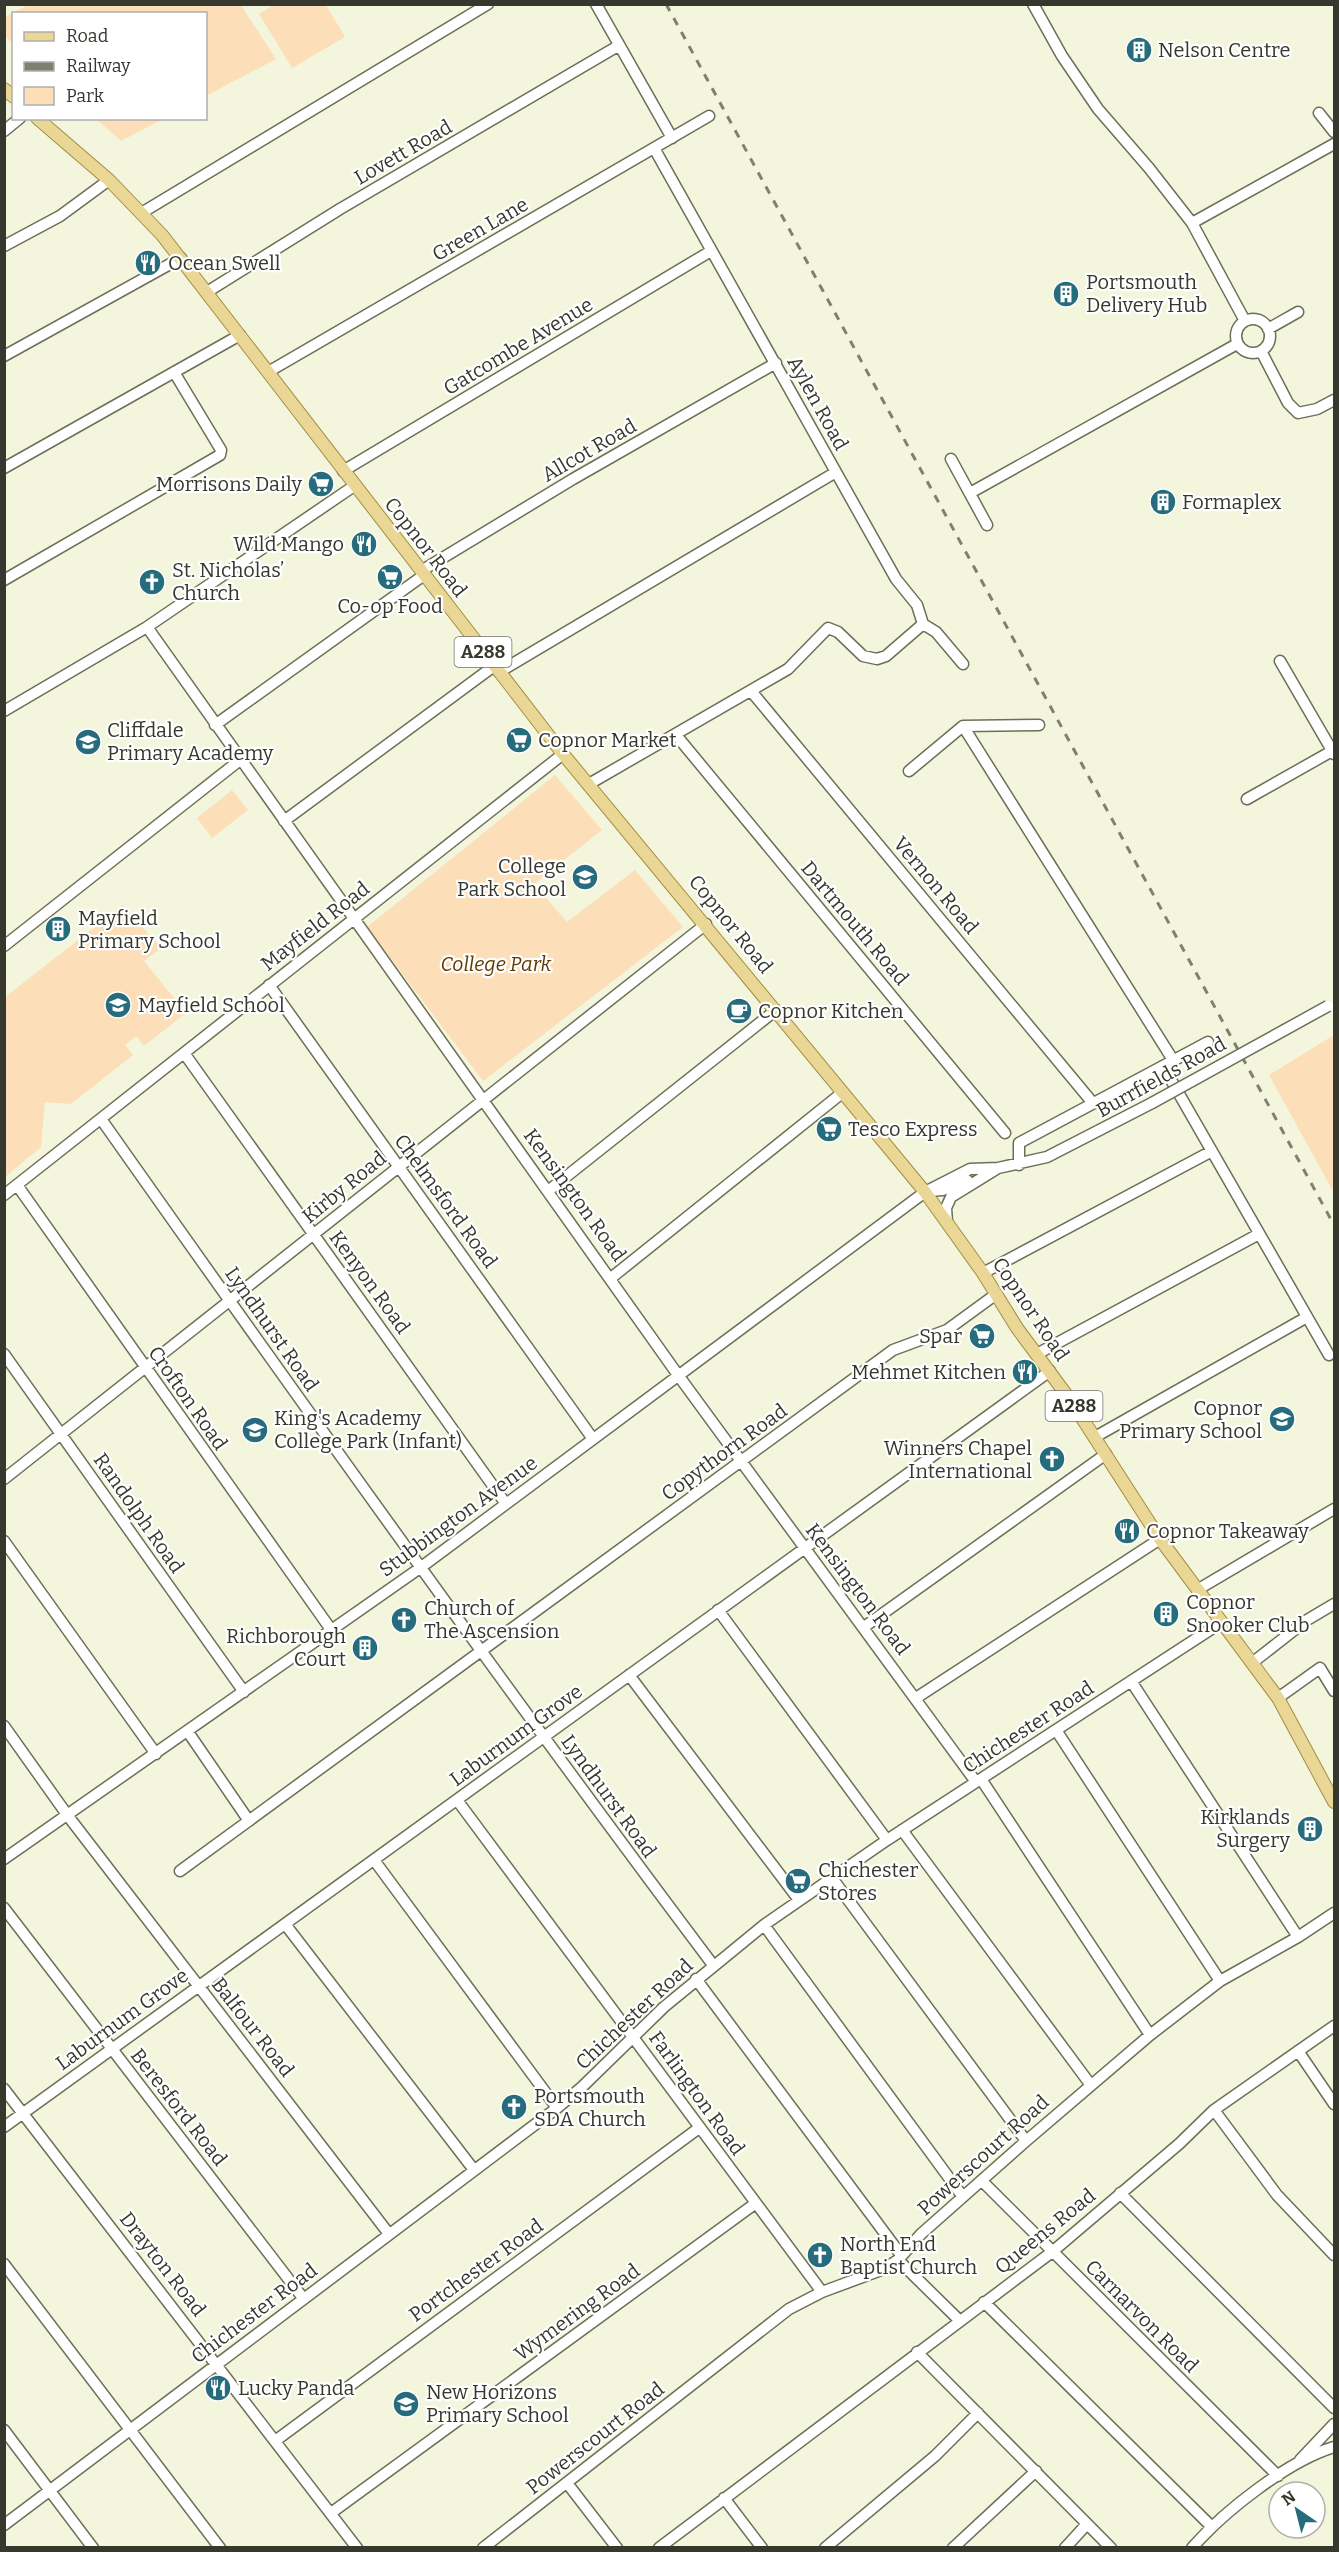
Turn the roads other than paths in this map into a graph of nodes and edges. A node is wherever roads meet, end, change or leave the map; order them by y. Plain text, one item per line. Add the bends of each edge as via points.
1 (488, 4) edge
2 (596, 4) edge
3 (1033, 4) edge
4 (618, 46) junction
5 (1319, 113) dead end
6 (709, 116) dead end
7 (18, 120) edge
8 (39, 120) edge
9 (4, 131) edge
10 (1335, 132) edge
11 (672, 138) junction
12 (1335, 144) edge
13 (654, 148) junction
14 (109, 180) junction
15 (143, 212) junction
16 (1192, 223) junction
17 (4, 246) edge
18 (711, 251) junction
19 (181, 258) junction
20 (207, 292) junction
21 (1298, 312) dead end
22 (1245, 321) junction
23 (1268, 329) junction
24 (240, 335) junction
25 (1237, 344) junction
26 (1261, 351) junction
27 (4, 356) edge
28 (776, 363) junction
29 (174, 372) junction
30 (268, 372) junction
31 (1335, 400) edge
32 (951, 459) dead end
33 (4, 468) edge
34 (343, 471) junction
35 (836, 472) junction
36 (354, 486) junction
37 (970, 493) junction
38 (987, 525) dead end
39 (422, 573) junction
40 (4, 580) edge
41 (923, 624) junction
42 (147, 627) junction
43 (1280, 661) dead end
44 (963, 664) dead end
45 (497, 669) junction
46 (751, 691) junction
47 (4, 711) edge
48 (215, 725) junction
49 (1039, 725) dead end
50 (963, 726) junction
51 (676, 735) junction
52 (1333, 753) edge
53 (563, 754) junction
54 (240, 760) junction
55 (909, 771) dead end
56 (589, 784) junction
57 (1247, 799) dead end
58 (284, 821) junction
59 (354, 919) junction
60 (706, 924) junction
61 (4, 946) edge
62 (269, 985) junction
63 (1331, 1004) edge
64 (776, 1010) junction
65 (1208, 1042) dead end
66 (184, 1053) junction
67 (1173, 1060) junction
68 (1163, 1066) junction
69 (842, 1093) junction
70 (484, 1099) junction
71 (1092, 1102) junction
72 (101, 1119) junction
73 (1005, 1133) dead end
74 (1212, 1151) junction
75 (1019, 1165) junction
76 (400, 1166) junction
77 (998, 1168) junction
78 (17, 1185) junction
79 (548, 1191) junction
80 (925, 1191) junction
81 (4, 1195) edge
82 (947, 1222) junction
83 (314, 1234) junction
84 (1259, 1234) junction
85 (983, 1273) junction
86 (612, 1278) junction
87 (995, 1295) junction
88 (230, 1301) junction
89 (1307, 1317) junction
90 (4, 1354) edge
91 (1037, 1354) junction
92 (1329, 1355) dead end
93 (146, 1368) junction
94 (1050, 1371) junction
95 (678, 1375) junction
96 (61, 1434) junction
97 (1095, 1437) junction
98 (592, 1439) junction
99 (1106, 1454) junction
100 (741, 1462) junction
101 (4, 1479) edge
102 (506, 1504) junction
103 (1335, 1509) edge
104 (1160, 1539) junction
105 (4, 1541) edge
106 (805, 1548) junction
107 (420, 1568) junction
108 (1197, 1590) junction
109 (1335, 1604) edge
110 (718, 1610) junction
111 (1222, 1622) junction
112 (864, 1628) junction
113 (332, 1631) junction
114 (482, 1652) junction
115 (1252, 1663) junction
116 (629, 1675) junction
117 (1131, 1681) junction
118 (1335, 1691) edge
119 (244, 1692) junction
120 (916, 1698) junction
121 (1278, 1698) junction
122 (4, 1726) edge
123 (1056, 1730) junction
124 (188, 1732) junction
125 (543, 1737) junction
126 (156, 1754) junction
127 (979, 1780) junction
128 (457, 1800) junction
129 (1335, 1802) edge
130 (68, 1816) junction
131 (249, 1821) junction
132 (902, 1830) junction
133 (887, 1840) junction
134 (4, 1859) edge
135 (374, 1860) junction
136 (180, 1871) dead end
137 (832, 1878) junction
138 (799, 1900) junction
139 (4, 1908) edge
140 (1335, 1913) edge
141 (285, 1924) junction
142 (764, 1925) junction
143 (1298, 1937) junction
144 (713, 1965) junction
145 (696, 1979) junction
146 (1220, 1981) junction
147 (198, 1986) junction
148 (1335, 2026) edge
149 (1150, 2035) junction
150 (633, 2037) junction
151 (111, 2049) junction
152 (1298, 2051) junction
153 (1090, 2084) junction
154 (4, 2088) edge
155 (1335, 2104) edge
156 (557, 2108) junction
157 (1214, 2110) junction
158 (24, 2113) junction
159 (4, 2127) edge
160 (699, 2128) junction
161 (1026, 2141) junction
162 (474, 2170) junction
163 (982, 2181) junction
164 (1120, 2193) junction
165 (963, 2197) junction
166 (756, 2203) junction
167 (389, 2234) junction
168 (1052, 2252) junction
169 (1335, 2255) edge
170 (899, 2257) junction
171 (4, 2264) edge
172 (822, 2292) junction
173 (303, 2298) junction
174 (984, 2302) junction
175 (959, 2320) junction
176 (917, 2352) junction
177 (217, 2364) junction
178 (1335, 2408) edge
179 (978, 2414) junction
180 (1335, 2424) edge
181 (4, 2430) edge
182 (131, 2430) junction
183 (275, 2441) junction
184 (1335, 2447) edge
185 (1295, 2464) junction
186 (1036, 2471) junction
187 (1278, 2476) junction
188 (567, 2483) junction
189 (50, 2490) junction
190 (724, 2498) junction
191 (331, 2513) junction
192 (1087, 2524) junction
193 (4, 2525) edge
194 (1212, 2527) junction
195 (93, 2547) edge
196 (220, 2547) edge
197 (357, 2547) edge
198 (483, 2547) edge
199 (617, 2547) edge
200 (659, 2547) edge
201 (762, 2547) edge
202 (825, 2547) edge
203 (953, 2547) edge
204 (1065, 2547) edge
205 (1111, 2547) edge
206 (1192, 2547) edge

1 - 15 street
2 - 4 street
3 - 16 street via 1062,57 1098,109
4 - 11 street
4 - 20 street, Lovett Road
5 - 10 street
6 - 11 street, Green Lane
7 - 9 street
8 - 14 main road, Copnor Road / A288
11 - 13 street, Green Lane
12 - 16 street
13 - 18 street, Aylen Road
13 - 30 street, Green Lane
14 - 15 main road, Copnor Road / A288
14 - 17 street via 60,216
15 - 19 main road, Copnor Road / A288
16 - 22 street
18 - 28 street, Aylen Road
18 - 34 street, Gatcombe Avenue
19 - 20 main road, Copnor Road / A288
19 - 27 street
20 - 24 main road, Copnor Road / A288
21 - 23 street
22 - 23 street via 1256,320
22 - 25 street via 1236,332
23 - 26 street via 1269,341
24 - 29 street
24 - 30 main road, Copnor Road / A288
25 - 26 street via 1250,353
25 - 37 street
26 - 31 street via 1288,403 1298,413
28 - 35 street, Aylen Road
28 - 39 street, Allcot Road via 573,479
29 - 33 street
29 - 40 street via 222,450 220,455
30 - 34 main road, Copnor Road / A288
32 - 37 street
34 - 36 main road, Copnor Road / A288
35 - 41 street, Aylen Road via 896,579 917,605
35 - 45 street
36 - 39 main road, Copnor Road / A288
36 - 42 street
37 - 38 street
39 - 45 main road, Copnor Road / A288
39 - 48 street, Allcot Road
41 - 44 street, Aylen Road via 936,632
41 - 46 street via 886,656 877,659 863,656 838,632 828,628 795,664
42 - 47 street
42 - 48 street, Kensington Road
43 - 52 street
45 - 53 main road, Copnor Road / A288
45 - 58 street
46 - 51 street
46 - 71 street, Vernon Road
48 - 54 street, Kensington Road
49 - 50 street
50 - 55 street
50 - 67 street
51 - 56 street
51 - 73 street, Dartmouth Road
52 - 57 street
53 - 56 main road, Copnor Road / A288
53 - 59 street, Mayfield Road
54 - 58 street, Kensington Road
54 - 61 street
56 - 60 main road, Copnor Road / A288
58 - 59 street, Kensington Road
59 - 62 street, Mayfield Road
59 - 70 street, Kensington Road
60 - 64 main road, Copnor Road / A288
60 - 70 street, Kirby Road
62 - 66 street, Mayfield Road
62 - 76 street, Chelmsford Road
63 - 75 street, Burrfields Road, bridge via 1068,1148
64 - 69 main road, Copnor Road / A288
64 - 79 street
65 - 67 street
66 - 72 street, Mayfield Road
66 - 83 street, Kenyon Road
67 - 68 street
68 - 71 street
68 - 74 street
69 - 80 main road, Copnor Road / A288
69 - 86 street
70 - 76 street, Kirby Road
70 - 79 street, Kensington Road
71 - 75 street via 1019,1143
72 - 78 street, Mayfield Road
72 - 88 street, Lyndhurst Road
74 - 84 street
74 - 85 street
75 - 77 street, Burrfields Road
76 - 83 street, Kirby Road
76 - 98 street, Chelmsford Road
77 - 80 street, Burrfields Road via 970,1169
77 - 82 street, Burrfields Road via 951,1197 946,1208
78 - 81 street, Mayfield Road
78 - 93 street, Crofton Road
79 - 86 street, Kensington Road
80 - 82 main road, Copnor Road / A288
80 - 95 street, Stubbington Avenue
82 - 85 main road, Copnor Road / A288
83 - 88 street, Kirby Road
83 - 102 street, Kenyon Road
84 - 89 street
84 - 91 street
85 - 87 main road, Copnor Road / A288
86 - 95 street, Kensington Road
87 - 91 main road, Copnor Road / A288
87 - 100 street, Copythorn Road via 947,1329 893,1350
88 - 93 street, Kirby Road
88 - 107 street, Lyndhurst Road
89 - 92 street
89 - 97 street
90 - 96 street, Randolph Road
91 - 94 main road, Copnor Road / A288
93 - 96 street, Kirby Road
93 - 113 street, Crofton Road
94 - 97 main road, Copnor Road / A288
94 - 106 street, Laburnum Grove
95 - 98 street, Stubbington Avenue
95 - 100 street, Kensington Road
96 - 101 street, Kirby Road
96 - 119 street, Randolph Road
97 - 99 main road, Copnor Road / A288
98 - 102 street, Stubbington Avenue
99 - 104 main road, Copnor Road / A288
99 - 112 street
100 - 106 street, Kensington Road
100 - 114 street, Copythorn Road
102 - 107 street, Stubbington Avenue
103 - 108 street
104 - 108 main road, Copnor Road / A288
104 - 120 street
105 - 126 street
106 - 110 street, Laburnum Grove
106 - 112 street, Kensington Road
107 - 113 street, Stubbington Avenue
107 - 114 street, Lyndhurst Road
108 - 111 main road, Copnor Road / A288
109 - 115 street via 1307,1620
110 - 116 street, Laburnum Grove
110 - 133 street
111 - 115 main road, Copnor Road / A288
111 - 117 street, Chichester Road
112 - 120 street, Kensington Road
113 - 119 street, Stubbington Avenue
114 - 125 street, Lyndhurst Road
114 - 131 street, Copythorn Road
115 - 121 main road, Copnor Road / A288
116 - 125 street, Laburnum Grove
116 - 138 street
117 - 123 street, Chichester Road
117 - 143 street
118 - 121 street via 1320,1668
119 - 124 street, Stubbington Avenue
120 - 127 street, Kensington Road
121 - 129 main road, Copnor Road / A288
122 - 130 street, Balfour Road
123 - 127 street, Chichester Road
123 - 146 street
124 - 126 street, Stubbington Avenue
124 - 131 street
125 - 128 street, Laburnum Grove
125 - 144 street, Lyndhurst Road
126 - 130 street, Stubbington Avenue
127 - 132 street, Chichester Road
127 - 149 street, Kensington Road
128 - 135 street, Laburnum Grove
128 - 150 street, Farlington Road
130 - 134 street, Stubbington Avenue
130 - 147 street, Balfour Road
131 - 136 street, Copythorn Road
132 - 133 street, Chichester Road
132 - 153 street
133 - 137 street, Chichester Road
135 - 141 street, Laburnum Grove
135 - 156 street
137 - 138 street, Chichester Road
137 - 161 street
138 - 142 street, Chichester Road
139 - 151 street, Beresford Road
140 - 143 street, Powerscourt Road
141 - 147 street, Laburnum Grove
141 - 162 street
142 - 144 street, Chichester Road
142 - 165 street
143 - 146 street, Powerscourt Road
144 - 145 street, Chichester Road
145 - 150 street, Chichester Road
145 - 170 street
146 - 149 street, Powerscourt Road
147 - 151 street, Laburnum Grove
147 - 167 street, Balfour Road
148 - 152 street, Queens Road
149 - 153 street, Powerscourt Road
150 - 156 street, Chichester Road
150 - 160 street, Farlington Road
151 - 158 street, Laburnum Grove
151 - 173 street, Beresford Road
152 - 155 street
152 - 157 street, Queens Road
153 - 161 street, Powerscourt Road
154 - 158 street, Drayton Road
156 - 162 street, Chichester Road
157 - 164 street, Queens Road
157 - 169 street via 1264,2180
158 - 159 street, Laburnum Grove
158 - 177 street, Drayton Road
160 - 166 street, Farlington Road
160 - 183 street, Portchester Road
161 - 163 street, Powerscourt Road
162 - 167 street, Chichester Road
163 - 165 street, Powerscourt Road
163 - 168 street, Carnarvon Road
164 - 168 street, Queens Road
164 - 178 street
165 - 170 street, Powerscourt Road
166 - 172 street, Farlington Road
166 - 191 street, Wymering Road
167 - 173 street, Chichester Road
168 - 174 street, Queens Road
168 - 187 street, Carnarvon Road
170 - 172 street, Powerscourt Road via 869,2275
170 - 175 street
171 - 182 street
172 - 188 street, Powerscourt Road via 789,2309
173 - 177 street, Chichester Road
174 - 175 street, Queens Road
174 - 194 street
175 - 176 street, Queens Road
176 - 179 street
176 - 190 street, Queens Road
177 - 182 street, Chichester Road
177 - 183 street, Drayton Road
179 - 186 street
179 - 202 street
180 - 185 street
181 - 189 street
182 - 189 street, Chichester Road
182 - 196 street
183 - 191 street, Drayton Road
184 - 185 street
185 - 187 street
186 - 192 street
186 - 203 street
187 - 194 street
188 - 198 street, Powerscourt Road
188 - 199 street
189 - 193 street, Chichester Road
189 - 195 street
190 - 200 street, Queens Road
190 - 201 street
191 - 197 street, Drayton Road
192 - 204 street
192 - 205 street
194 - 206 street

